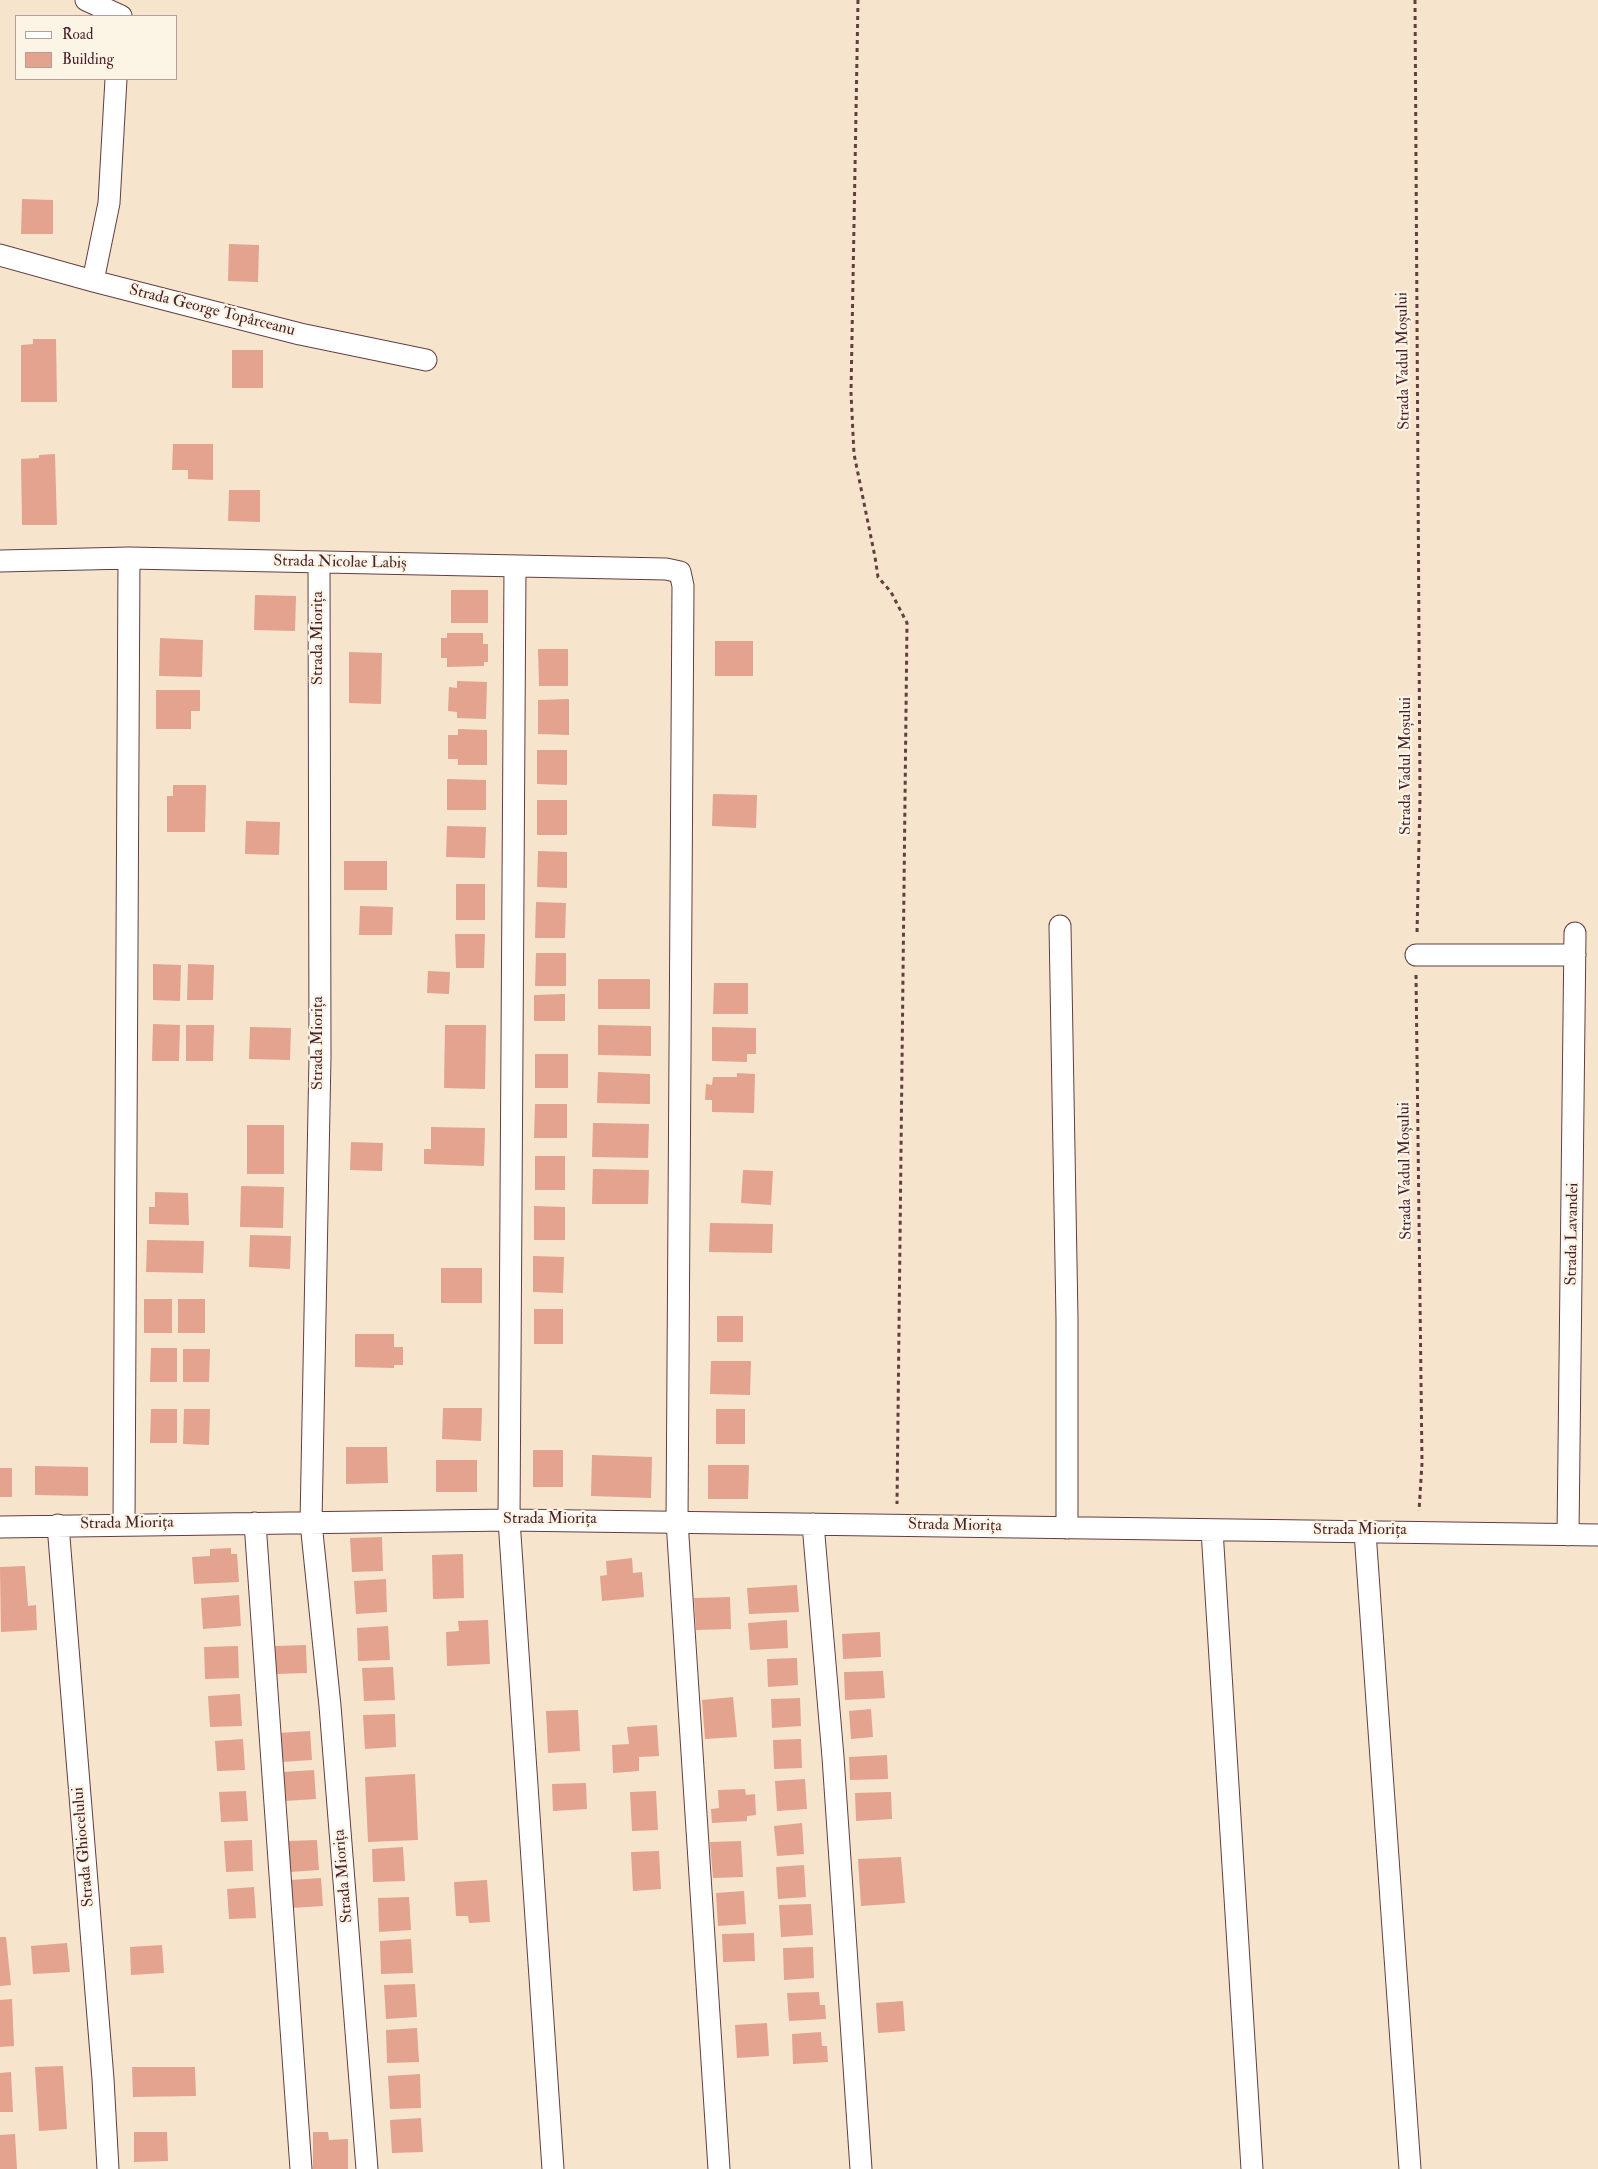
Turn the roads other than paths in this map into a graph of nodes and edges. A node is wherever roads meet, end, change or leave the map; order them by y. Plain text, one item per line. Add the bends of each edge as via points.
1 (86, 0) edge
2 (121, 0) edge
3 (119, 15) edge
4 (121, 15) edge
5 (116, 80) edge
6 (0, 255) edge
7 (93, 282) junction
8 (426, 360) dead end
9 (129, 558) junction
10 (0, 561) edge
11 (319, 563) junction
12 (515, 567) junction
13 (1060, 926) dead end
14 (1575, 933) dead end
15 (1416, 955) road end
16 (1575, 955) junction
17 (509, 1520) junction
18 (677, 1521) junction
19 (255, 1523) junction
20 (311, 1523) junction
21 (124, 1524) junction
22 (813, 1524) junction
23 (58, 1525) junction
24 (0, 1527) edge
25 (1067, 1528) junction
26 (1212, 1530) junction
27 (1365, 1532) junction
28 (1568, 1535) junction
29 (1598, 1535) edge
30 (108, 2169) edge
31 (301, 2169) edge
32 (367, 2169) edge
33 (553, 2169) edge
34 (719, 2169) edge
35 (861, 2169) edge
36 (1252, 2169) edge
37 (1410, 2169) edge

1 - 3 street
2 - 4 street
5 - 7 street via 109,203
6 - 7 street, Strada George Topârceanu
7 - 8 street, Strada George Topârceanu via 300,334
9 - 10 street, Strada Nicolae Labiș
9 - 11 street, Strada Nicolae Labiș
9 - 21 street
11 - 12 street, Strada Nicolae Labiș
11 - 20 street, Strada Miorița via 320,1057
12 - 17 street
12 - 18 street, Strada Nicolae Labiș via 666,569 680,572 683,596
13 - 25 street
14 - 16 street, Strada Lavandei
15 - 16 street
16 - 28 street, Strada Lavandei
17 - 18 street, Strada Miorița
17 - 20 street, Strada Miorița
17 - 33 street
18 - 22 street, Strada Miorița
18 - 34 street
19 - 20 street, Strada Miorița
19 - 21 street, Strada Miorița
19 - 31 street
20 - 32 street, Strada Miorița via 331,1716
21 - 23 street, Strada Miorița
22 - 25 street, Strada Miorița
22 - 35 street
23 - 24 street, Strada Miorița
23 - 30 street, Strada Ghiocelului
25 - 26 street, Strada Miorița
26 - 27 street, Strada Miorița
26 - 36 street
27 - 28 street, Strada Miorița
27 - 37 street
28 - 29 street, Strada Miorița

